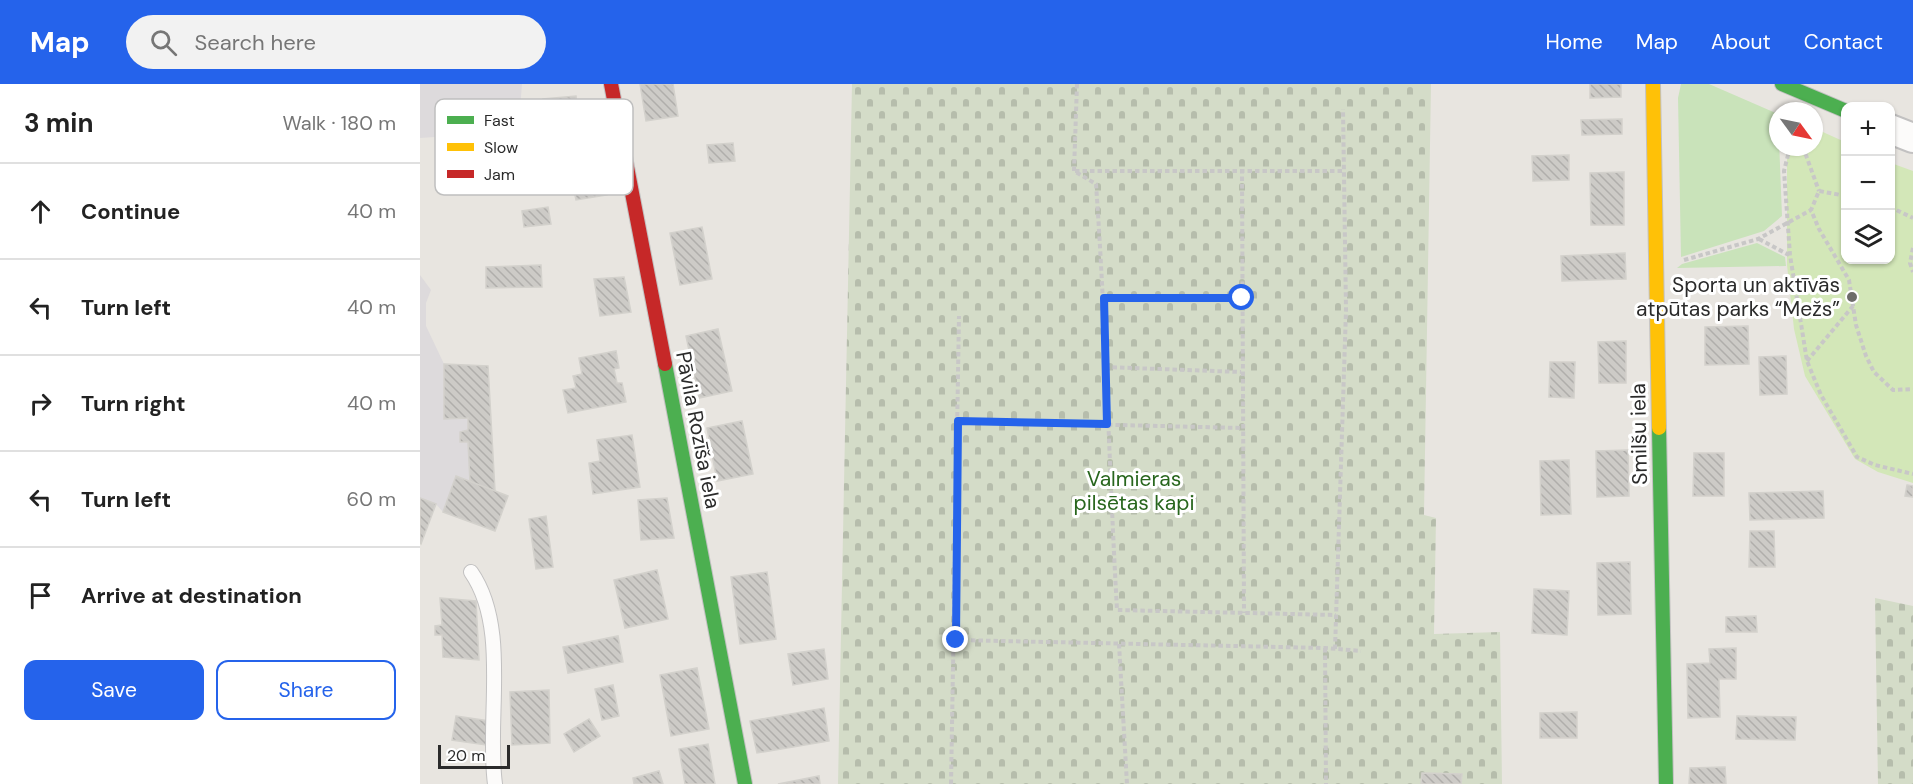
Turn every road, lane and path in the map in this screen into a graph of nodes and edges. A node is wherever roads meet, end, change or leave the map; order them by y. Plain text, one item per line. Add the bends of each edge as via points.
1 (611, 84) edge
2 (1077, 84) edge
3 (1653, 84) edge
4 (1782, 84) edge
5 (614, 99) edge
6 (1343, 109) dead end
7 (1841, 109) edge
8 (1895, 131) edge
9 (1913, 138) edge
10 (1788, 156) edge
11 (1806, 156) edge
12 (1242, 170) junction
13 (1074, 171) junction
14 (1344, 171) junction
15 (1819, 191) junction
16 (632, 195) edge
17 (1841, 195) edge
18 (1895, 209) edge
19 (1811, 210) junction
20 (1913, 218) edge
21 (1789, 222) junction
22 (1758, 239) junction
23 (1913, 248) edge
24 (1790, 255) junction
25 (1673, 263) dead end
26 (1913, 272) edge
27 (1104, 298) junction
28 (1242, 298) junction
29 (1854, 305) junction
30 (959, 316) dead end
31 (1807, 362) junction
32 (1105, 367) junction
33 (1241, 372) junction
34 (1913, 389) edge
35 (958, 421) junction
36 (1107, 424) junction
37 (1241, 428) junction
38 (1913, 474) edge
39 (471, 572) dead end
40 (1244, 613) junction
41 (1336, 615) junction
42 (956, 640) junction
43 (1119, 644) junction
44 (1325, 648) junction
45 (1335, 649) junction
46 (1361, 651) dead end
47 (495, 784) edge
48 (745, 784) edge
49 (951, 784) edge
50 (1126, 784) edge
51 (1326, 784) edge
52 (1666, 784) edge

1 - 5 street, Pāvila Rozīša iela
2 - 13 path
3 - 52 street, Smilšu iela
4 - 7 street
6 - 14 path
8 - 9 street
10 - 21 path via 1784,171
11 - 15 path
12 - 13 path
12 - 14 path
12 - 28 path
13 - 27 path via 1096,184
14 - 41 path via 1346,309
15 - 17 path
15 - 19 path
16 - 48 street, Pāvila Rozīša iela
18 - 20 path
19 - 21 path
19 - 29 path via 1849,280
21 - 22 path
21 - 24 path
22 - 24 path
22 - 25 path
23 - 26 path
24 - 31 path
27 - 28 path
27 - 32 path
28 - 33 path
29 - 31 path
29 - 34 path via 1856,326 1874,372 1893,390
30 - 35 path
31 - 38 path via 1857,457
32 - 33 path
32 - 36 path
33 - 37 path
35 - 36 path
35 - 42 path
36 - 37 path
36 - 40 path via 1117,610
37 - 40 path
39 - 47 lane via 483,588 492,620
40 - 41 path
41 - 45 path
42 - 43 path
42 - 49 path
43 - 44 path
43 - 50 path
44 - 45 path
44 - 51 path
45 - 46 path

